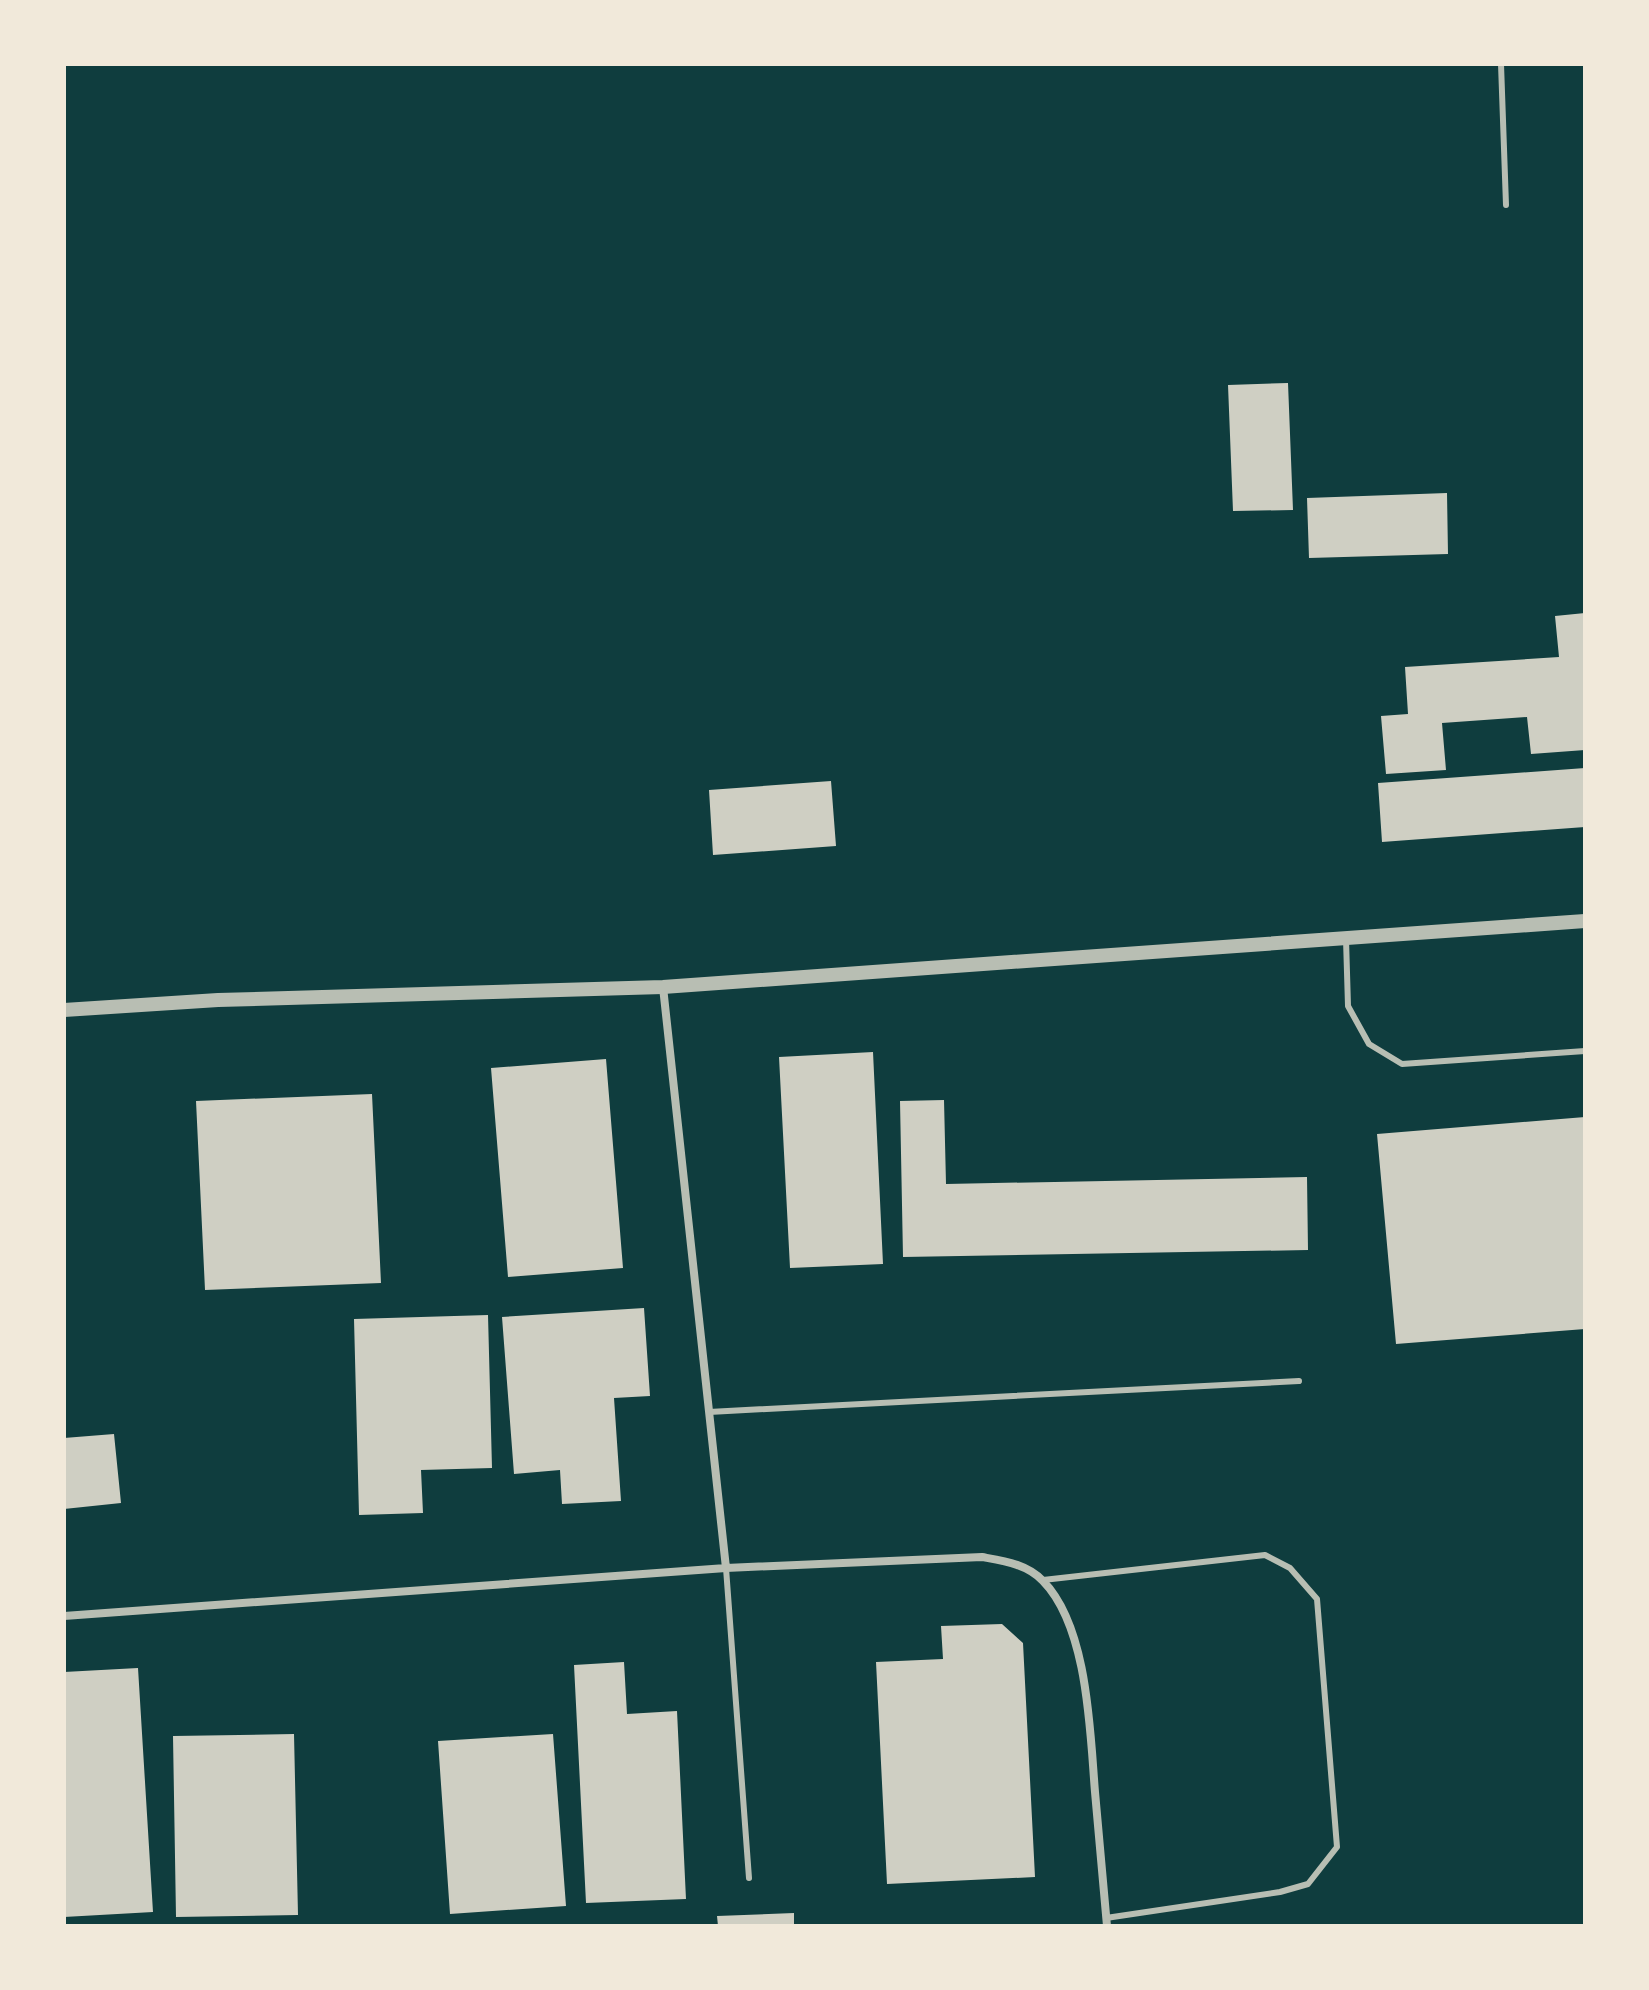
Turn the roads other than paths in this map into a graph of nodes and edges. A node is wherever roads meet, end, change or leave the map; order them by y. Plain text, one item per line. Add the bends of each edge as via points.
1 (1501, 64) edge
2 (1506, 205) dead end
3 (1585, 921) edge
4 (1346, 938) junction
5 (663, 987) junction
6 (64, 1010) edge
7 (1585, 1051) edge
8 (1299, 1381) dead end
9 (709, 1412) junction
10 (726, 1568) junction
11 (1043, 1580) junction
12 (64, 1616) edge
13 (749, 1878) dead end
14 (1106, 1922) edge

1 - 2 lane
3 - 4 street
4 - 5 street
4 - 7 lane via 1348,1006 1369,1044 1402,1064
5 - 6 street via 218,1000
5 - 9 street
8 - 9 lane
9 - 10 street
10 - 11 street via 982,1557 1013,1562
10 - 12 street
10 - 13 lane
11 - 14 street via 1076,1644 1087,1695
11 - 14 lane via 1265,1555 1290,1568 1317,1599 1337,1847 1308,1884

